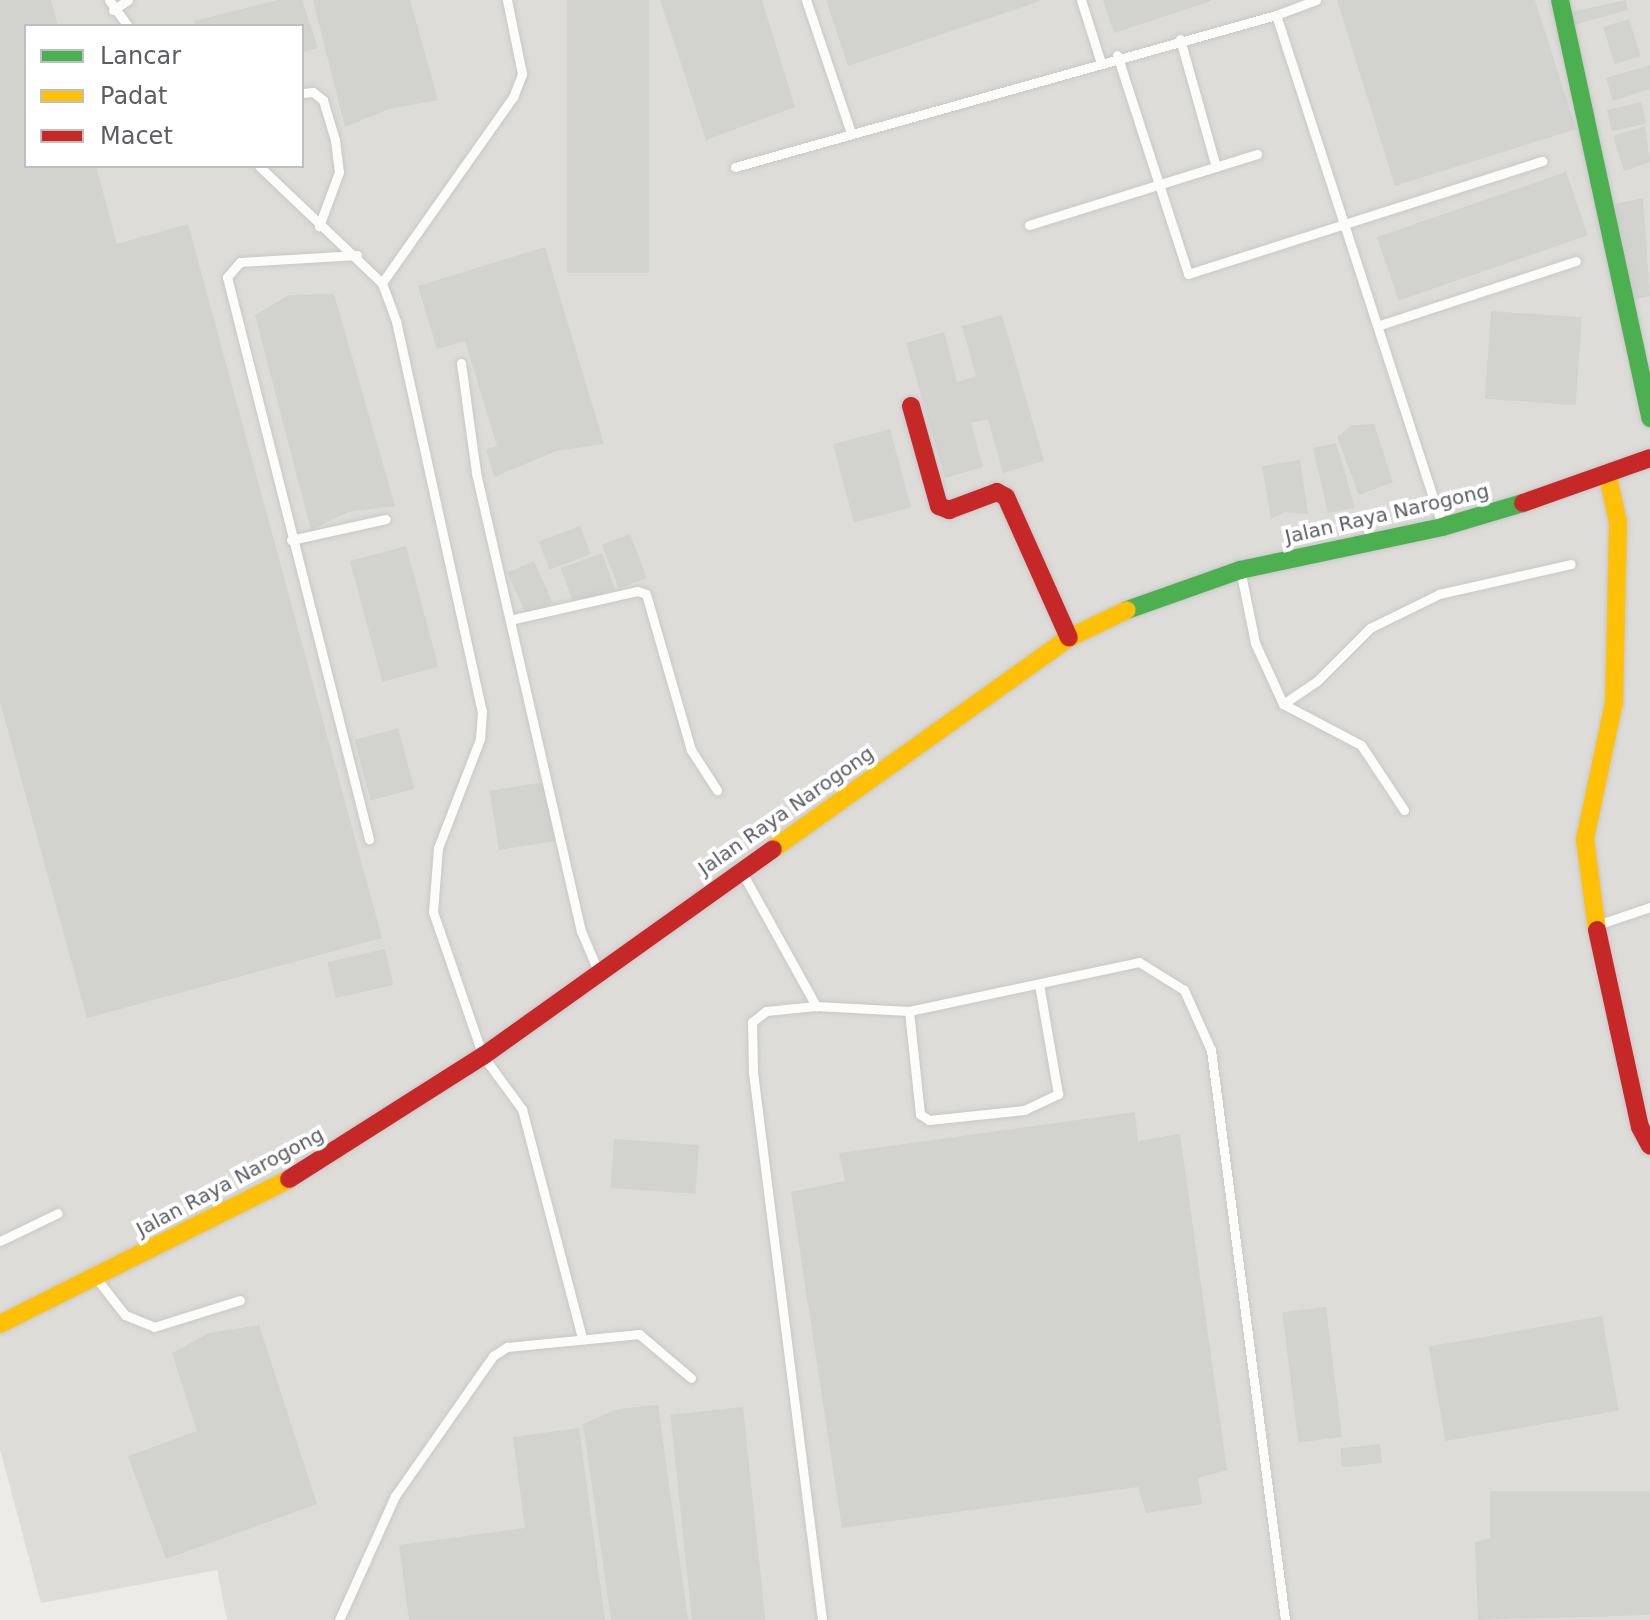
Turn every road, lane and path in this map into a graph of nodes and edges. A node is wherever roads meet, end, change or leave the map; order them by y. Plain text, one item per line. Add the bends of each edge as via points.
1 (128, 0) edge
2 (507, 0) edge
3 (806, 0) edge
4 (1081, 0) edge
5 (1316, 0) edge
6 (1560, 0) edge
7 (111, 5) edge
8 (1276, 15) junction
9 (126, 24) edge
10 (1180, 39) junction
11 (1117, 55) junction
12 (1100, 60) junction
13 (304, 93) edge
14 (850, 130) junction
15 (1257, 154) dead end
16 (1542, 161) dead end
17 (735, 167) dead end
18 (1216, 167) junction
19 (261, 168) edge
20 (1158, 187) junction
21 (1029, 225) dead end
22 (1344, 225) junction
23 (319, 226) junction
24 (357, 255) junction
25 (1576, 261) dead end
26 (382, 283) junction
27 (1380, 325) junction
28 (461, 363) dead end
29 (911, 406) dead end
30 (1650, 418) edge
31 (1650, 458) edge
32 (1608, 477) junction
33 (386, 519) dead end
34 (1442, 527) junction
35 (291, 540) junction
36 (1571, 564) dead end
37 (1240, 570) junction
38 (514, 619) junction
39 (1069, 638) junction
40 (1283, 704) junction
41 (717, 790) dead end
42 (1404, 810) dead end
43 (369, 839) dead end
44 (741, 869) junction
45 (1650, 907) edge
46 (1596, 926) junction
47 (598, 971) junction
48 (1039, 984) junction
49 (816, 1006) junction
50 (909, 1011) junction
51 (483, 1056) junction
52 (1650, 1146) edge
53 (58, 1213) dead end
54 (0, 1241) edge
55 (95, 1277) junction
56 (240, 1300) dead end
57 (0, 1324) edge
58 (582, 1338) junction
59 (691, 1378) dead end
60 (339, 1620) edge
61 (822, 1620) edge
62 (1285, 1620) edge

1 - 7 lane
2 - 26 lane via 522,74 513,97
3 - 14 lane
4 - 12 lane
5 - 8 lane
6 - 30 main road
7 - 9 lane
8 - 10 lane
8 - 22 lane
10 - 11 lane
10 - 18 lane
11 - 12 lane
11 - 20 lane
12 - 14 lane
13 - 23 lane via 323,100 337,151 339,172
14 - 17 lane
15 - 18 lane
16 - 22 lane
18 - 20 lane
19 - 23 lane
20 - 21 lane
20 - 22 lane via 1185,271 1192,275
22 - 27 lane
23 - 24 lane
24 - 26 lane
24 - 35 lane via 240,262 227,277
25 - 27 lane
26 - 51 lane via 396,321 482,711 480,739 432,879 433,912
27 - 34 lane
28 - 38 lane via 476,473
29 - 39 main road via 939,506 949,510 997,492 1006,497
31 - 32 main road, Jalan Raya Narogong
32 - 34 main road, Jalan Raya Narogong
32 - 46 main road via 1618,522 1614,702 1585,839
33 - 35 lane
34 - 37 main road, Jalan Raya Narogong
35 - 43 lane
36 - 40 lane via 1439,594 1370,628 1317,681
37 - 39 main road, Jalan Raya Narogong via 1142,603
37 - 40 lane via 1255,643
38 - 41 lane via 637,591 646,594 691,750
38 - 47 lane via 581,931
39 - 44 main road, Jalan Raya Narogong
40 - 42 lane via 1361,745
44 - 47 main road, Jalan Raya Narogong
44 - 49 lane
45 - 46 lane
46 - 52 main road via 1640,1127
47 - 51 main road, Jalan Raya Narogong
48 - 50 lane
48 - 50 lane via 1058,1094 1024,1110 929,1120 920,1114
48 - 62 lane via 1139,962 1184,990 1211,1050
49 - 50 lane
49 - 61 lane via 766,1011 752,1022 752,1060
51 - 55 main road, Jalan Raya Narogong via 311,1168
51 - 58 lane via 522,1109
53 - 54 lane
55 - 56 lane via 125,1315 154,1327
55 - 57 main road, Jalan Raya Narogong
58 - 59 lane via 639,1334
58 - 60 lane via 507,1347 493,1356 395,1496

